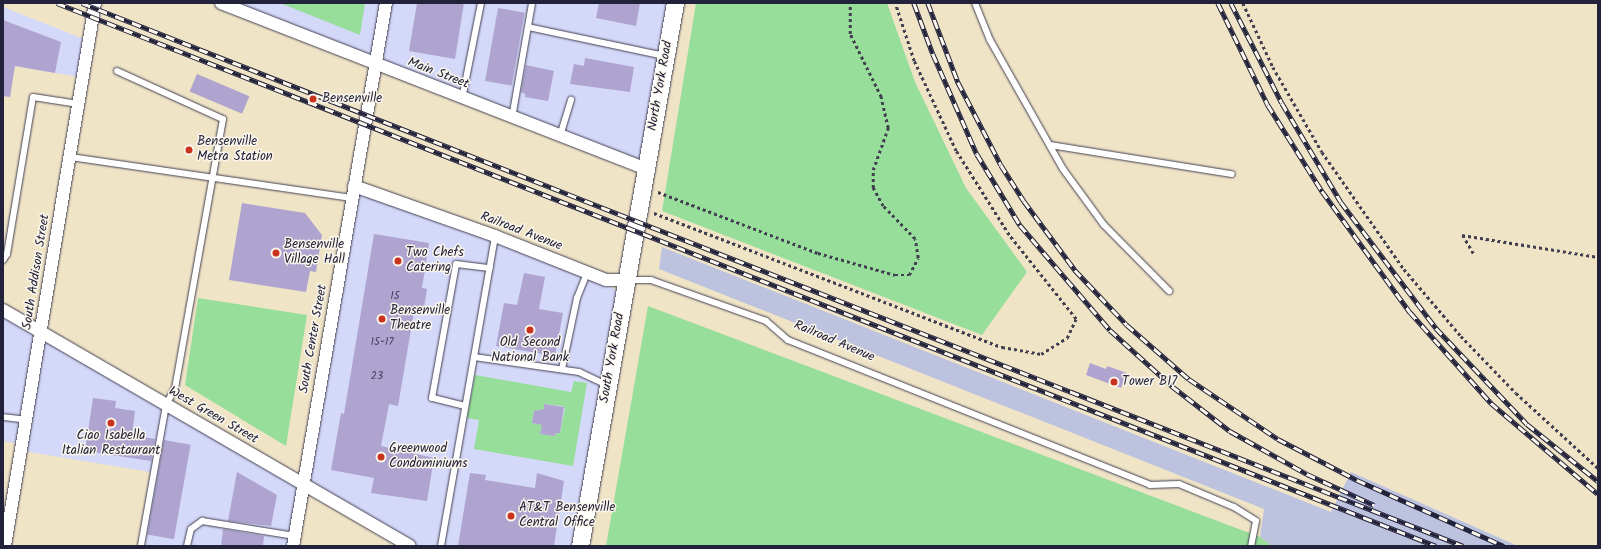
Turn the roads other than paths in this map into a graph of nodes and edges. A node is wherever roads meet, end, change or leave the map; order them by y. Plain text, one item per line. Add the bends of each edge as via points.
1 (95, 3) edge
2 (220, 3) edge
3 (386, 3) edge
4 (481, 3) edge
5 (532, 3) edge
6 (675, 3) edge
7 (975, 3) edge
8 (242, 7) edge
9 (528, 27) junction
10 (666, 56) junction
11 (375, 65) junction
12 (117, 71) dead end
13 (462, 99) junction
14 (571, 100) dead end
15 (78, 104) junction
16 (512, 118) junction
17 (560, 136) junction
18 (1050, 145) junction
19 (70, 156) junction
20 (646, 170) junction
21 (1232, 174) dead end
22 (213, 178) junction
23 (353, 192) junction
24 (495, 236) junction
25 (3, 260) edge
26 (490, 268) junction
27 (587, 273) junction
28 (627, 280) junction
29 (1169, 291) dead end
30 (3, 310) edge
31 (42, 332) junction
32 (474, 357) junction
33 (562, 369) junction
34 (609, 386) junction
35 (166, 405) junction
36 (466, 406) junction
37 (3, 417) edge
38 (26, 420) junction
39 (303, 485) junction
40 (294, 541) edge
41 (5, 546) edge
42 (141, 546) edge
43 (187, 546) edge
44 (410, 546) edge
45 (441, 546) edge
46 (580, 546) edge
47 (1251, 546) edge

1 - 15 street, South Addison Street
2 - 8 street, Main Street
3 - 11 street, South Center Street
4 - 13 lane
5 - 9 lane
6 - 10 main road, North York Road
7 - 18 lane via 990,40
8 - 11 street, Main Street
9 - 10 lane
9 - 16 lane
10 - 20 main road, North York Road
11 - 13 street, Main Street
11 - 23 street, South Center Street
12 - 22 lane via 223,119
13 - 16 street, Main Street
14 - 17 lane
15 - 19 street, South Addison Street
15 - 25 lane via 33,97 7,254
16 - 17 street, Main Street
17 - 20 street, Main Street
18 - 21 lane
18 - 29 lane via 1063,169 1104,225
19 - 22 lane
19 - 31 street, South Addison Street
20 - 28 main road, South York Road
22 - 23 lane
22 - 35 lane via 175,388
23 - 24 street, Railroad Avenue
23 - 39 street, South Center Street
24 - 26 lane
24 - 27 street, Railroad Avenue
26 - 32 lane
26 - 36 lane via 456,264 432,398
27 - 28 street, Railroad Avenue via 606,280
27 - 33 lane via 577,298
28 - 34 main road, South York Road
28 - 47 lane, Railroad Avenue via 651,280 766,321 788,340 1150,484 1178,484 1234,507 1256,521
30 - 31 street, West Green Street
31 - 35 street, West Green Street
31 - 38 street, South Addison Street
32 - 33 lane
32 - 36 lane
33 - 34 lane via 579,372
34 - 46 main road, South York Road
35 - 39 street, West Green Street
35 - 42 lane
36 - 45 lane
37 - 38 lane
38 - 41 street, South Addison Street
39 - 40 street, South Center Street
39 - 44 street, West Green Street
40 - 43 lane via 202,521 191,529

